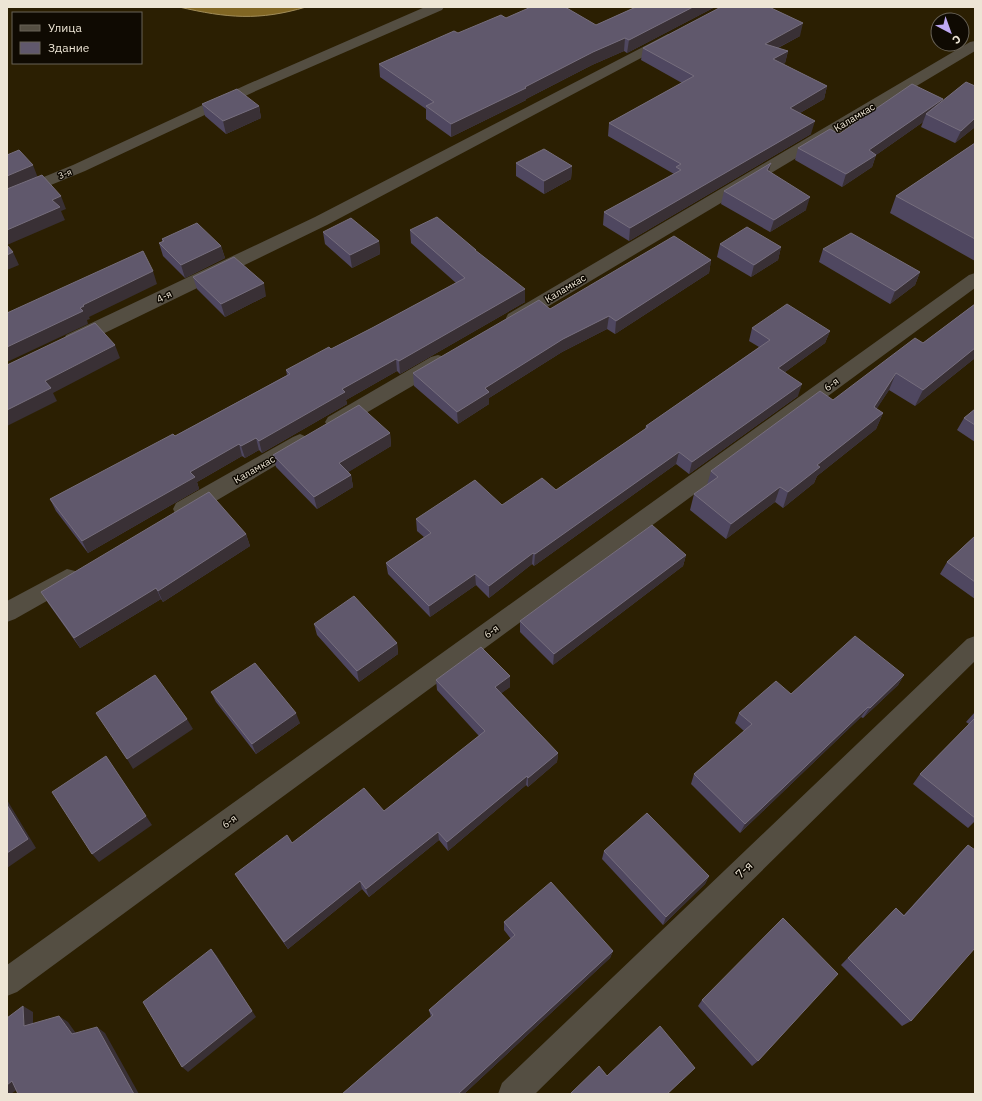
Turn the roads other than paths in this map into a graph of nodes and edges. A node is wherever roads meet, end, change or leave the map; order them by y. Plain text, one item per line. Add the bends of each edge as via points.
1 (437, 7) edge
2 (679, 33) edge
3 (975, 45) edge
4 (7, 198) edge
5 (975, 279) edge
6 (502, 325) edge
7 (57, 348) edge
8 (454, 353) edge
9 (172, 516) edge
10 (83, 568) edge
11 (7, 612) edge
12 (975, 646) edge
13 (7, 982) edge
14 (513, 1094) edge

1 - 4 street, 3-я
2 - 7 street, 4-я via 321,221
3 - 6 street, Каламкас
5 - 13 street, 6-я
8 - 9 street, Каламкас
10 - 11 street
12 - 14 street, 7-я

